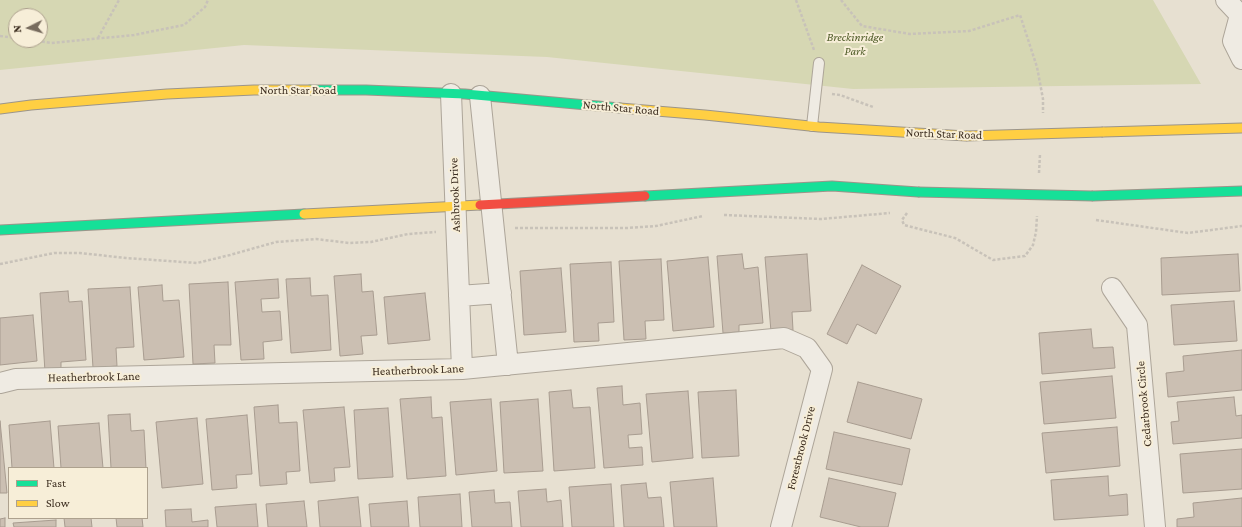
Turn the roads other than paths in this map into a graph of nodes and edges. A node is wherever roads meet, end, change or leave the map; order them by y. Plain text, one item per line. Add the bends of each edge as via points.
1 (1226, 0) edge
2 (1241, 16) edge
3 (1242, 59) edge
4 (819, 63) road end
5 (451, 94) junction
6 (480, 96) junction
7 (0, 109) edge
8 (812, 126) junction
9 (1242, 128) edge
10 (1242, 190) edge
11 (491, 204) junction
12 (455, 206) junction
13 (0, 230) edge
14 (1112, 288) dead end
15 (501, 294) junction
16 (459, 296) junction
17 (508, 365) junction
18 (462, 369) junction
19 (822, 369) joint
20 (0, 383) edge
21 (781, 527) edge
22 (1155, 527) edge

1 - 2 street
2 - 3 street via 1233,41
4 - 8 lane
5 - 6 main road, North Star Road
5 - 7 main road, North Star Road via 366,90 254,90 167,94
5 - 12 street, Ashbrook Drive
6 - 8 main road, North Star Road
6 - 11 street
8 - 9 main road, North Star Road, bridge via 966,136
10 - 11 main road, bridge via 1093,196 918,192 832,186
11 - 12 main road
11 - 15 street
12 - 13 main road
12 - 16 street, Ashbrook Drive
14 - 22 street, Cedarbrook Circle via 1137,325
15 - 16 street
15 - 17 street
16 - 18 street, Ashbrook Drive
17 - 18 street, Heatherbrook Lane
17 - 19 street, Heatherbrook Lane via 784,338 807,348
18 - 20 street, Heatherbrook Lane via 16,379
19 - 21 street, Forestbrook Drive

